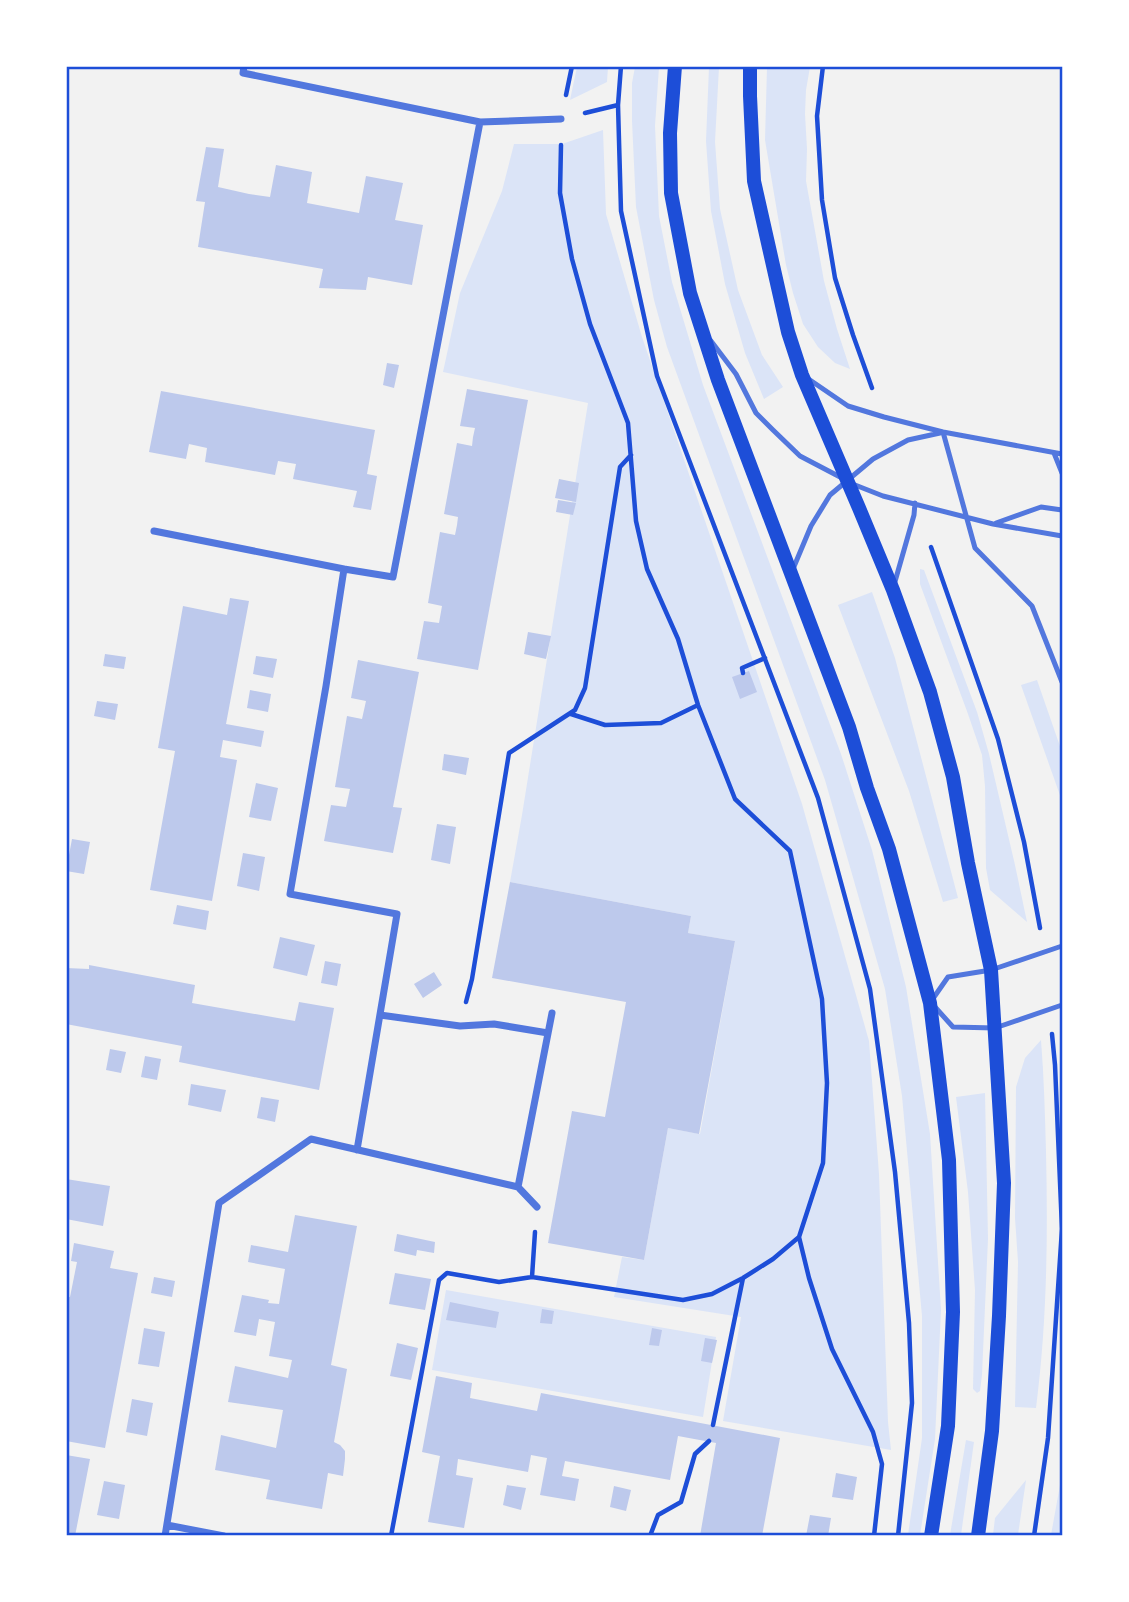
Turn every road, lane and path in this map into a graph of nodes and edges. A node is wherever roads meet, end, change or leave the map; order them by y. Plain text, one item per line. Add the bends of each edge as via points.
1 (244, 66) edge
2 (572, 66) edge
3 (621, 66) edge
4 (675, 66) edge
5 (750, 66) edge
6 (823, 66) edge
7 (618, 104) junction
8 (561, 119) junction
9 (480, 122) junction
10 (701, 328) junction
11 (864, 364) dead end
12 (802, 375) junction
13 (943, 432) junction
14 (1054, 453) junction
15 (1062, 454) edge
16 (631, 455) junction
17 (1062, 473) edge
18 (846, 481) junction
19 (915, 503) junction
20 (1062, 510) edge
21 (966, 516) junction
22 (993, 524) junction
23 (154, 531) dead end
24 (1062, 536) edge
25 (344, 569) junction
26 (791, 574) junction
27 (943, 580) dead end
28 (892, 590) junction
29 (765, 658) junction
30 (743, 673) dead end
31 (1062, 682) edge
32 (698, 705) junction
33 (570, 713) junction
34 (1039, 924) dead end
35 (1062, 946) edge
36 (991, 970) junction
37 (930, 1003) junction
38 (1062, 1005) edge
39 (552, 1013) dead end
40 (380, 1015) junction
41 (460, 1026) junction
42 (995, 1028) junction
43 (1052, 1032) dead end
44 (548, 1033) junction
45 (357, 1150) junction
46 (518, 1187) junction
47 (537, 1207) joint
48 (799, 1237) junction
49 (532, 1277) junction
50 (743, 1278) junction
51 (713, 1425) dead end
52 (709, 1441) dead end
53 (167, 1525) junction
54 (165, 1535) edge
55 (224, 1535) edge
56 (391, 1535) edge
57 (650, 1535) edge
58 (874, 1535) edge
59 (898, 1535) edge
60 (931, 1535) edge
61 (978, 1535) edge
62 (1034, 1535) edge

1 - 9 street via 243,73
2 - 8 path
3 - 7 path
4 - 10 main road via 671,193
5 - 12 main road via 754,181
6 - 11 path via 817,116 822,200 835,278
7 - 8 path
7 - 29 path via 621,211 657,376
8 - 9 street
8 - 16 path via 560,193 572,259 590,324 628,423
9 - 25 street via 393,577
10 - 18 lane via 773,430 800,456
10 - 26 main road
12 - 13 lane via 848,406
12 - 18 main road
13 - 14 lane
13 - 18 lane via 908,440 873,458
13 - 21 lane
14 - 15 lane
14 - 17 lane
16 - 32 path via 636,522 647,569 678,639
16 - 33 path via 620,467 585,688
18 - 19 lane
18 - 26 lane via 830,495 811,526
18 - 28 main road
19 - 21 lane
19 - 28 lane
20 - 22 lane via 1041,507
21 - 22 lane
21 - 31 lane via 975,548 1032,606
22 - 24 lane
23 - 25 street
25 - 40 street via 290,894 397,914
26 - 37 main road via 889,849
27 - 34 path via 998,739
28 - 36 main road via 930,692 953,776
29 - 30 path via 742,668
29 - 59 path via 818,798 870,989 895,1172 909,1323 912,1404
32 - 33 path via 661,723 605,726
32 - 48 path via 735,799 790,851 822,999 827,1083 823,1163
33 - 41 path via 509,753 472,979
35 - 36 lane
36 - 37 lane via 948,977
36 - 42 main road
37 - 42 lane via 953,1027
37 - 60 main road via 949,1160 953,1312 948,1426
38 - 42 lane
39 - 44 street
40 - 41 street
40 - 45 street
41 - 44 street via 494,1024
42 - 61 main road via 1004,1183 992,1431
43 - 62 path via 1062,1229 1051,1406
44 - 46 street
45 - 46 street
45 - 53 street via 311,1139 219,1203
46 - 47 street
47 - 49 path
48 - 50 path
48 - 58 path via 832,1349 873,1432 881,1464
49 - 50 path via 683,1300 712,1294
49 - 56 path via 499,1282 447,1273 439,1280
50 - 51 path
52 - 57 path via 695,1454 681,1502 658,1515
53 - 54 street
53 - 55 street

